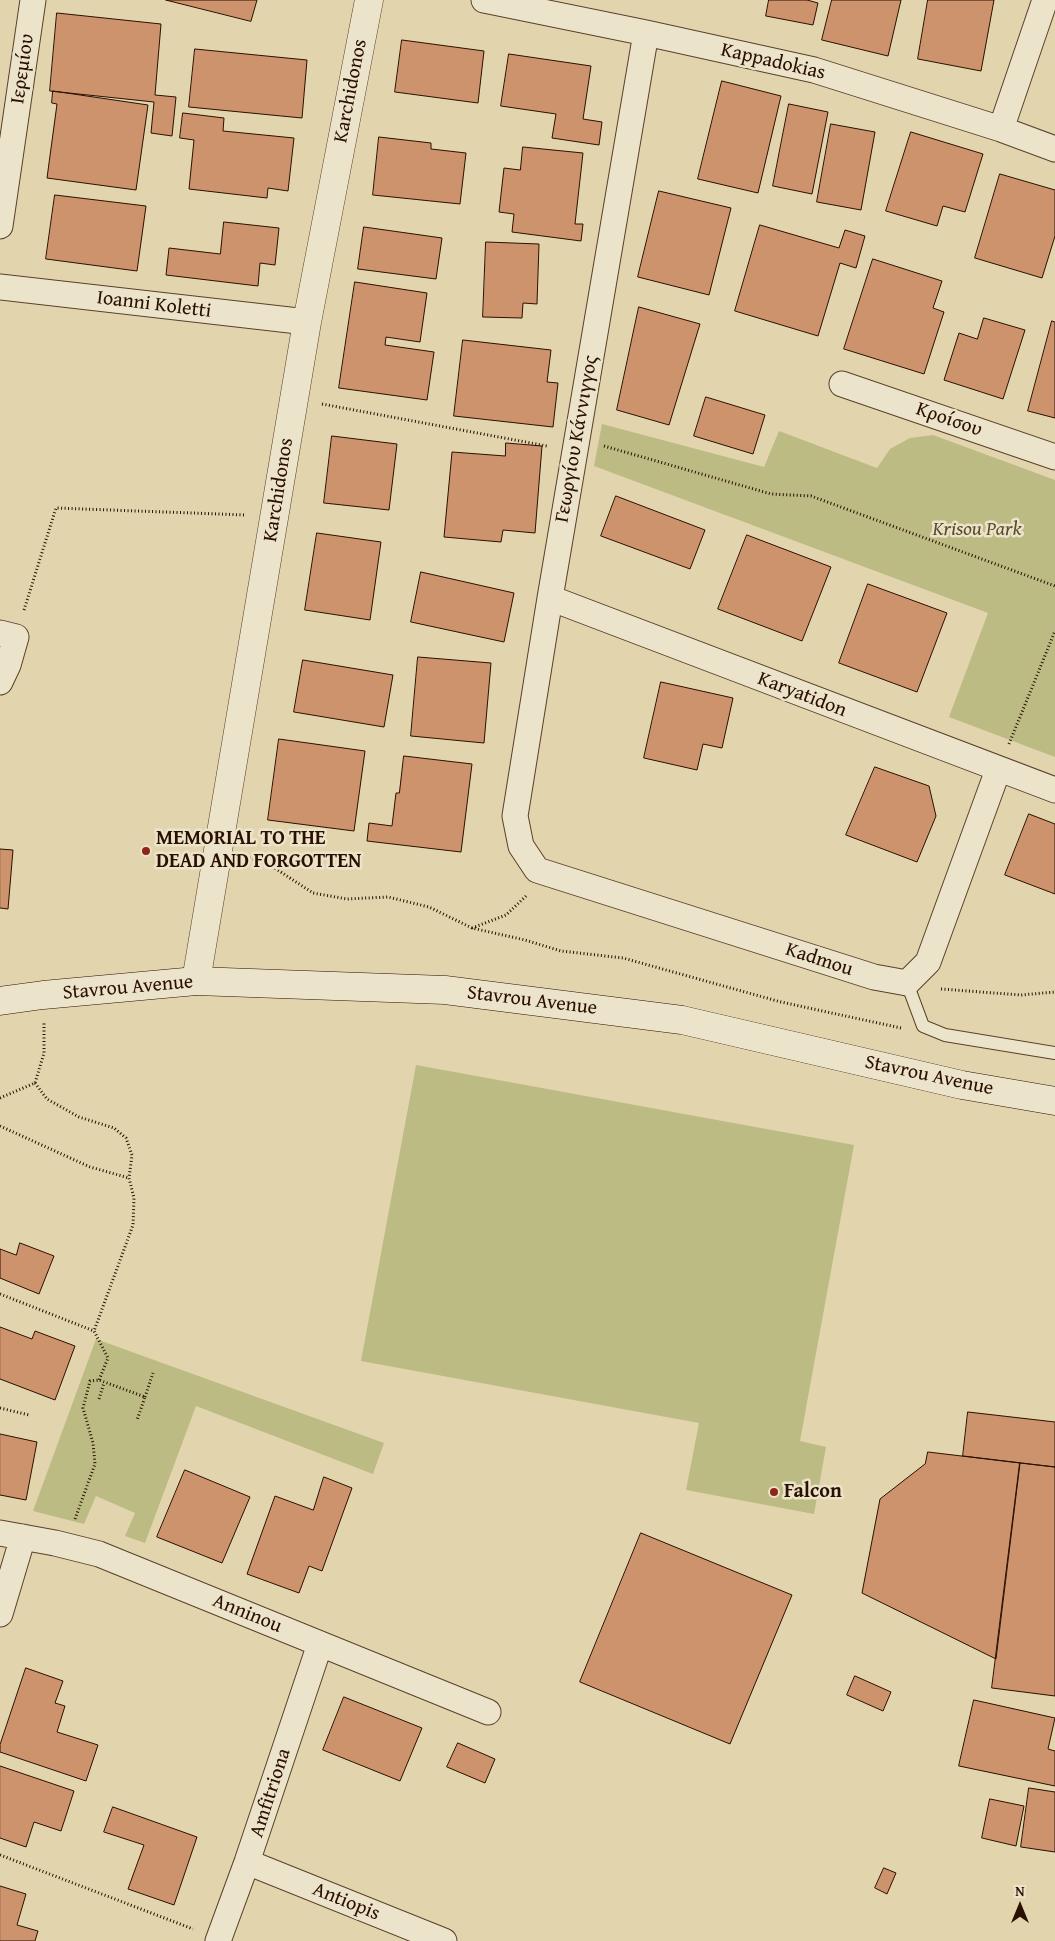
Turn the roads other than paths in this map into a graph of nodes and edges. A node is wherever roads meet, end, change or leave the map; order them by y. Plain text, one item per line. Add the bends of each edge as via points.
1 (33, 0) edge
2 (369, 0) edge
3 (484, 0) edge
4 (1045, 0) edge
5 (646, 33) junction
6 (1001, 129) junction
7 (1055, 149) edge
8 (0, 226) edge
9 (0, 287) edge
10 (307, 322) junction
11 (842, 384) dead end
12 (1055, 457) edge
13 (550, 598) junction
14 (8, 635) edge
15 (0, 682) edge
16 (998, 770) junction
17 (1055, 790) edge
18 (536, 870) joint
19 (196, 981) junction
20 (907, 982) junction
21 (0, 1001) edge
22 (1055, 1053) edge
23 (1055, 1100) edge
24 (11, 1535) edge
25 (0, 1614) edge
26 (320, 1644) junction
27 (488, 1712) dead end
28 (248, 1862) junction
29 (219, 1940) edge
30 (444, 1941) edge

1 - 8 street, Ιερεμίου
2 - 10 main road, Karchidonos
3 - 5 street, Kappadokias
4 - 6 street
5 - 6 street, Kappadokias via 814,70
5 - 13 street, Γεωργίου Κάννιγγος
6 - 7 street, Kappadokias
9 - 10 street, Ioanni Koletti
10 - 19 main road, Karchidonos
11 - 12 street, Κροίσου
13 - 16 street, Karyatidon
13 - 18 street, Γεωργίου Κάννιγγος via 515,816 521,846
14 - 15 street via 8,665
16 - 17 street, Karyatidon
16 - 20 street via 928,962
18 - 20 street, Kadmou via 874,977
19 - 21 main road, Stavrou Avenue
19 - 23 main road, Stavrou Avenue via 445,990 682,1020 962,1085
20 - 22 lane via 923,1026 945,1035
24 - 25 street
24 - 26 street, Anninou via 99,1554
26 - 27 street, Anninou
26 - 28 street, Amfitriona
28 - 29 street, Amfitriona
28 - 30 street, Antiopis

